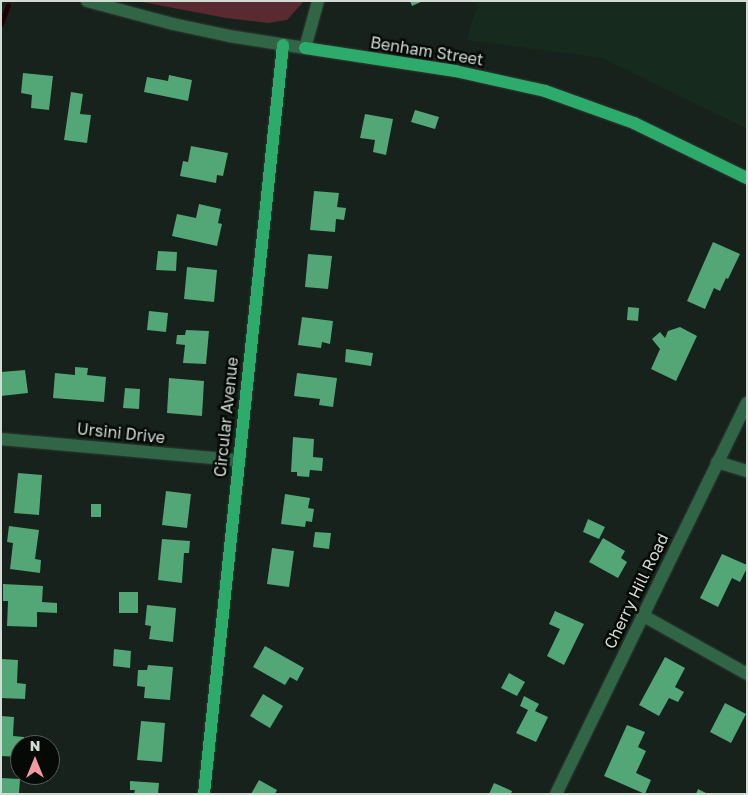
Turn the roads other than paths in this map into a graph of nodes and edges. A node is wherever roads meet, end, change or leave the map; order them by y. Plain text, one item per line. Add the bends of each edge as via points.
1 (87, 1) edge
2 (318, 1) edge
3 (283, 45) junction
4 (305, 48) junction
5 (747, 178) edge
6 (747, 403) edge
7 (1, 439) edge
8 (238, 460) junction
9 (717, 462) junction
10 (747, 472) edge
11 (642, 615) junction
12 (747, 674) edge
13 (560, 792) edge
14 (204, 794) edge

1 - 3 street, Benham Street via 173,24
2 - 4 street
3 - 4 street, Benham Street
3 - 8 main road, Circular Avenue
4 - 5 main road, Benham Street via 454,71 545,91 634,123
6 - 9 street, Cherry Hill Road
7 - 8 street, Ursini Drive
8 - 14 main road, Circular Avenue
9 - 10 street
9 - 11 street, Cherry Hill Road
11 - 12 street
11 - 13 street, Cherry Hill Road

